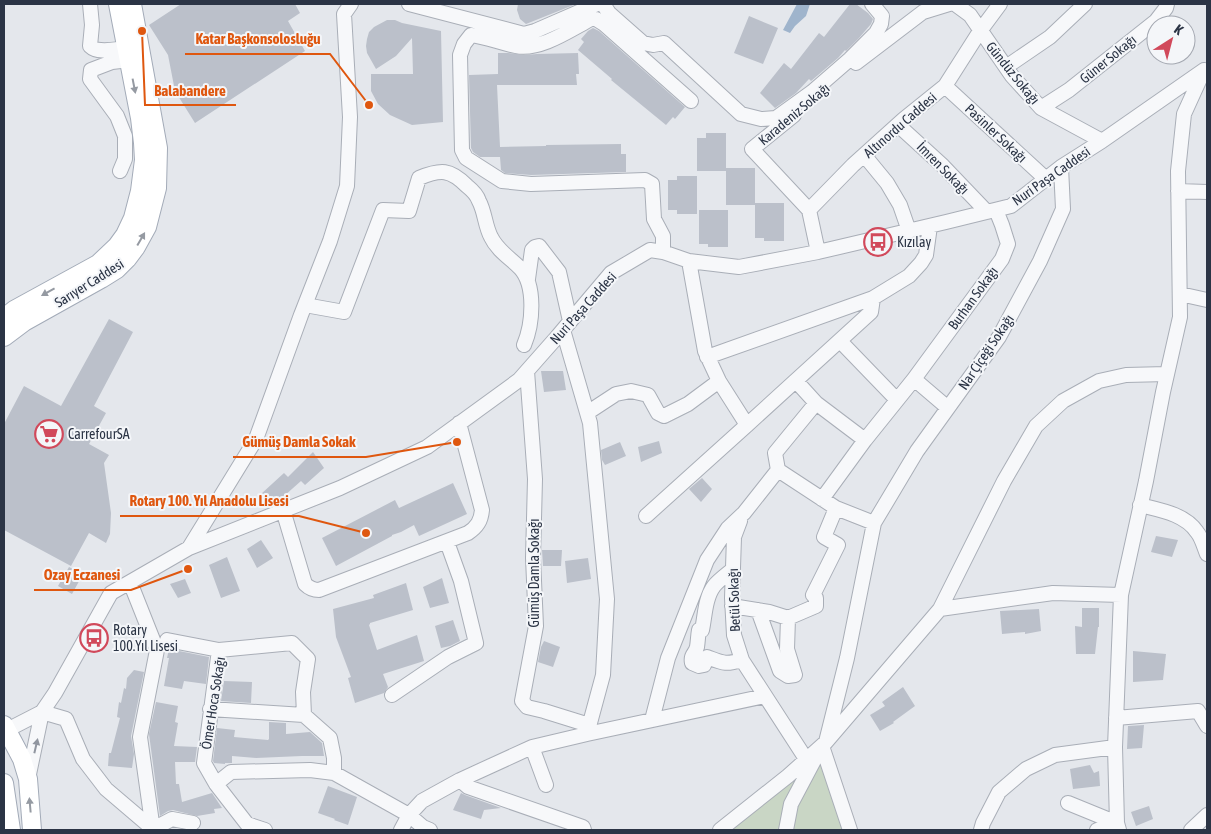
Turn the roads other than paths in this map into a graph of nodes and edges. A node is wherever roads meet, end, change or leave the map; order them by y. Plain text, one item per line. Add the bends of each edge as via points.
1 (90, 4) edge
2 (129, 4) edge
3 (409, 4) edge
4 (597, 4) edge
5 (603, 4) edge
6 (872, 4) edge
7 (955, 4) edge
8 (1000, 4) edge
9 (1085, 4) edge
10 (1167, 4) edge
11 (941, 5) edge
12 (345, 7) edge
13 (980, 31) junction
14 (128, 54) junction
15 (1206, 66) edge
16 (1006, 67) junction
17 (946, 86) junction
18 (691, 101) dead end
19 (1041, 108) junction
20 (898, 125) junction
21 (1102, 141) junction
22 (864, 155) junction
23 (1061, 167) junction
24 (120, 171) dead end
25 (1046, 179) junction
26 (1178, 192) junction
27 (1207, 192) edge
28 (809, 210) junction
29 (991, 211) junction
30 (930, 226) junction
31 (909, 231) junction
32 (663, 252) junction
33 (818, 252) junction
34 (690, 261) junction
35 (528, 279) junction
36 (1180, 294) junction
37 (873, 298) junction
38 (1207, 300) edge
39 (305, 305) junction
40 (4, 318) edge
41 (567, 326) junction
42 (4, 337) edge
43 (840, 341) junction
44 (524, 345) dead end
45 (708, 357) junction
46 (527, 371) junction
47 (1167, 374) junction
48 (914, 379) junction
49 (719, 381) junction
50 (796, 381) junction
51 (897, 400) junction
52 (816, 402) junction
53 (948, 408) junction
54 (587, 413) junction
55 (460, 423) junction
56 (747, 425) junction
57 (864, 440) junction
58 (778, 470) junction
59 (822, 499) junction
60 (1140, 505) junction
61 (836, 508) junction
62 (283, 510) junction
63 (744, 513) junction
64 (646, 516) dead end
65 (874, 523) junction
66 (447, 542) junction
67 (189, 548) junction
68 (1207, 554) edge
69 (732, 570) junction
70 (130, 582) junction
71 (1121, 595) junction
72 (732, 606) junction
73 (940, 609) junction
74 (758, 610) junction
75 (788, 618) junction
76 (167, 640) dead end
77 (219, 650) junction
78 (742, 660) junction
79 (392, 695) dead end
80 (765, 696) junction
81 (210, 709) junction
82 (42, 712) junction
83 (304, 715) junction
84 (1116, 718) junction
85 (652, 720) junction
86 (1207, 726) edge
87 (588, 730) junction
88 (5, 731) edge
89 (824, 744) junction
90 (532, 746) junction
91 (1115, 747) junction
92 (806, 759) junction
93 (334, 773) junction
94 (28, 779) junction
95 (460, 780) junction
96 (4, 783) edge
97 (216, 784) junction
98 (546, 785) dead end
99 (1068, 803) dead end
100 (410, 815) junction
101 (1207, 815) edge
102 (193, 823) dead end
103 (1118, 827) edge
104 (11, 830) edge
105 (32, 830) edge
106 (153, 830) edge
107 (265, 830) edge
108 (401, 830) edge
109 (430, 830) edge
110 (584, 830) edge
111 (720, 830) edge
112 (786, 830) edge
113 (850, 830) edge
114 (982, 830) edge
115 (1097, 830) edge
116 (1191, 830) edge

1 - 14 street via 90,46 94,50
2 - 14 main road, Sarıyer Caddesi
42 -> 2 main road, Sarıyer Caddesi via 24,322 117,269 127,260 147,227 158,188 158,148
3 - 4 street via 524,34
5 - 6 street via 643,43 664,43 742,114 761,119 776,118 812,92 876,33 882,16
7 - 13 street, Gündüz Sokağı via 970,15
8 - 13 street, Altınordu Caddesi
9 - 16 street via 1050,37
10 - 19 street, Güner Sokağı via 1156,21 1069,90
11 - 28 street, Karadeniz Sokağı via 923,12 846,71 752,150
12 - 39 street via 350,117 347,186
13 - 16 street, Gündüz Sokağı
13 - 17 street, Altınordu Caddesi
14 - 24 street via 91,70 90,79 117,116 125,136 125,159
14 -> 40 main road, Sarıyer Caddesi via 144,160 133,218 117,246 98,264
15 - 21 street, Nuri Paşa Caddesi
15 - 26 street via 1184,114
16 - 19 street, Gündüz Sokağı
17 - 20 street, Altınordu Caddesi
17 - 25 street, Pasinler Sokağı
18 - 32 street via 596,19 529,48 471,35 460,55 462,150 466,158 502,181 531,184 645,180 652,184 654,219 663,236
19 - 21 street, Gündüz Sokağı
20 - 22 street, Altınordu Caddesi
20 - 29 street, İmren Sokağı
21 - 23 street, Nuri Paşa Caddesi
22 - 28 street, Altınordu Caddesi
22 - 31 street via 887,182
23 - 25 street, Nuri Paşa Caddesi
23 - 53 street, Nar Çiçeği Sokağı via 1064,209 1040,261 999,337
25 - 29 street, Nuri Paşa Caddesi via 1011,206
26 - 27 street
26 - 36 street
28 - 33 street
29 - 30 street, Nuri Paşa Caddesi
29 - 48 street, Burhan Sokağı via 1008,244 1002,259
30 - 31 street, Nuri Paşa Caddesi
30 - 37 street via 926,255 921,263 909,276
31 - 33 street, Nuri Paşa Caddesi
32 - 34 street, Nuri Paşa Caddesi
32 - 41 street, Nuri Paşa Caddesi via 650,250 611,273
33 - 34 street, Nuri Paşa Caddesi via 739,267
34 - 45 street
35 - 39 street via 496,246 474,192 451,173 431,173 419,178 409,211 383,210 344,312
35 - 41 street via 532,250 539,246 559,272
35 - 44 street via 532,294
36 - 38 street
36 - 47 street via 1180,316
37 - 43 street via 871,312
37 - 45 street
39 - 67 street via 256,438
41 - 46 street, Nuri Paşa Caddesi
41 - 54 street
43 - 50 street
43 - 51 street
45 - 49 street
46 - 55 street, Nuri Paşa Caddesi
46 - 87 street, Gümüş Damla Sokağı via 535,479 536,626 522,701 527,708 544,711
47 - 60 street
47 - 73 street via 1126,375 1099,381 1064,401 1036,426 1004,481
48 - 51 street, Burhan Sokağı
48 - 53 street
49 - 54 street via 688,404 664,416 658,413 648,395 631,391 616,394
49 - 56 street
50 - 52 street
50 - 56 street
51 - 57 street, Burhan Sokağı
52 - 57 street
52 - 58 street via 775,453
53 - 65 street, Nar Çiçeği Sokağı via 917,451
54 - 87 street via 607,599 603,675
55 - 62 street, Nuri Paşa Caddesi via 427,447 340,488
55 - 66 street via 482,510 479,523 474,528
56 - 64 street
57 - 59 street, Burhan Sokağı
58 - 59 street
58 - 63 street
59 - 61 street
60 - 68 street via 1185,520 1197,532
60 - 71 street
61 - 65 street
61 - 75 street via 824,537 838,545 814,595 816,606
62 - 66 street via 305,584 314,590
62 - 67 street, Nuri Paşa Caddesi
63 - 69 street, Betül Sokağı via 734,537
63 - 85 street via 728,528 707,560 668,658
65 - 89 street, Nar Çiçeği Sokağı
66 - 79 street via 461,581 476,643 448,657
67 - 70 street, Nuri Paşa Caddesi
69 - 72 street, Betül Sokağı
69 - 78 street via 712,588 691,660 699,666 704,665 707,657 726,664
70 - 82 street, Nuri Paşa Caddesi via 111,593
70 - 106 street via 157,650 140,737
71 - 73 street via 1052,593
71 - 84 street
72 - 74 street
72 - 78 street, Betül Sokağı via 734,635
73 - 89 street
74 - 75 street
74 - 75 street via 780,671 788,676 794,675 787,649
76 - 77 street
77 - 81 street, Ömer Hoca Sokağı
77 - 83 street, Ömer Hoca Sokağı via 292,642 308,659 303,692
78 - 80 street, Betül Sokağı
80 - 85 street, Gümüş Damla Sokağı
80 - 92 street, Betül Sokağı
81 - 83 street
81 - 97 street, Ömer Hoca Sokağı via 204,763
82 - 88 street
94 -> 82 street
82 - 106 street via 66,719 83,759 106,790
83 - 93 street via 330,738
84 - 86 street via 1198,711
84 - 91 street
85 - 87 street, Gümüş Damla Sokağı
87 - 90 street
88 - 94 main road via 22,759
89 - 92 street
89 - 112 street via 791,804
89 - 113 street
90 - 95 street
90 - 98 street
91 - 103 street
91 - 114 street via 1054,755 1026,769 999,792 982,823
92 - 111 street
93 - 97 street via 310,770 231,772
93 - 100 street
94 - 96 main road via 18,776
105 -> 94 main road
95 - 100 street via 422,801
95 - 110 street via 468,787
96 - 104 main road
97 - 107 street, Ömer Hoca Sokağı via 247,824
99 - 103 street
100 - 108 street
100 - 109 street
101 - 116 street
102 - 106 street via 172,819
103 - 115 street

